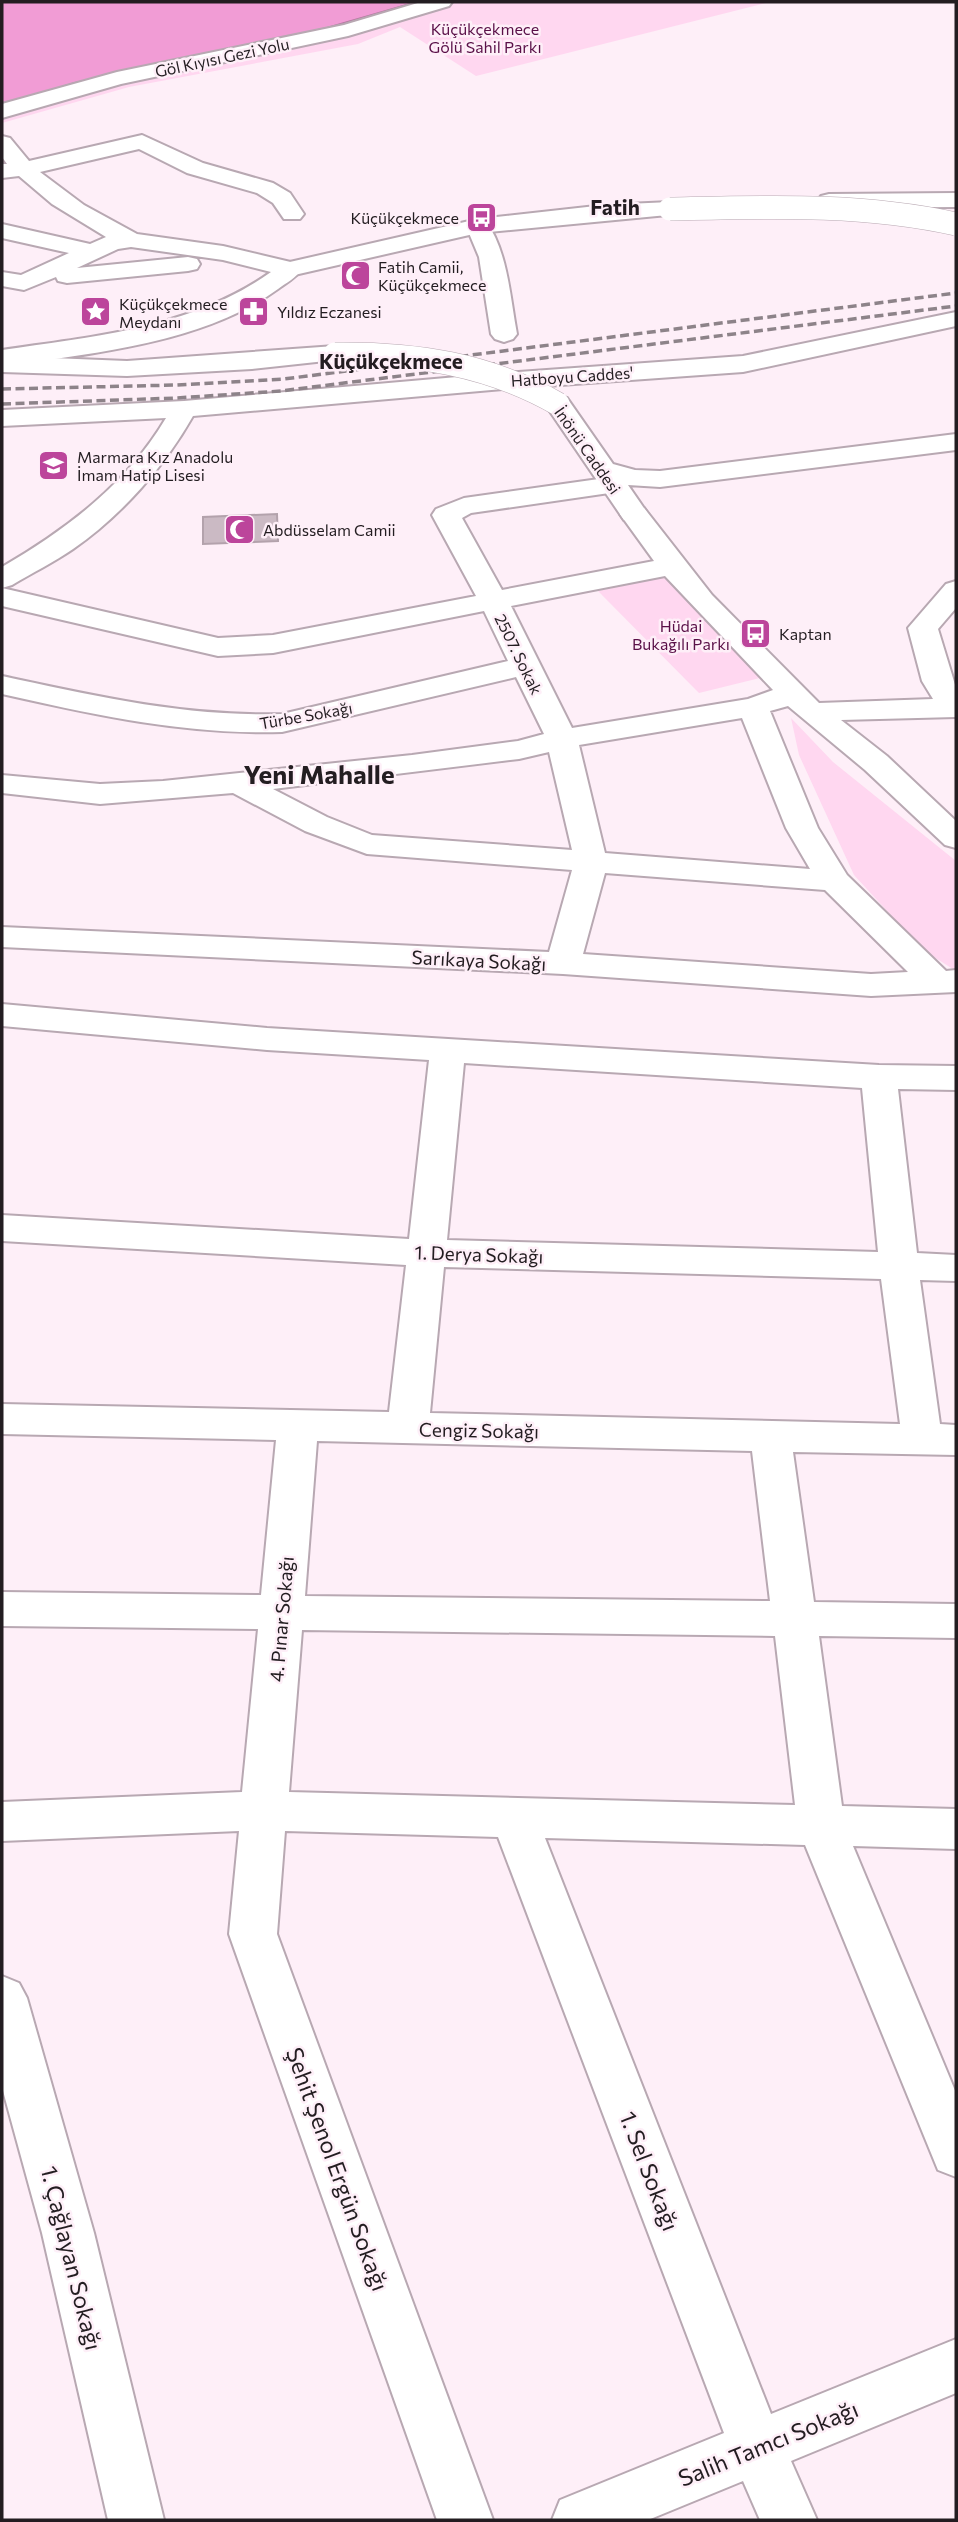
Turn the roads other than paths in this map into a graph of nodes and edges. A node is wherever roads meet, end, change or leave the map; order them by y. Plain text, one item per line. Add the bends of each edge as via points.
1 (442, 2) edge
2 (2, 111) edge
3 (2, 143) edge
4 (8, 167) edge
5 (956, 200) edge
6 (632, 209) junction
7 (956, 213) edge
8 (292, 214) dead end
9 (929, 214) junction
10 (956, 222) edge
11 (478, 226) junction
12 (2, 231) edge
13 (131, 240) junction
14 (91, 251) junction
15 (256, 261) junction
16 (290, 269) junction
17 (9, 284) edge
18 (956, 319) edge
19 (504, 334) dead end
20 (2, 358) edge
21 (2, 364) edge
22 (184, 409) junction
23 (2, 418) edge
24 (956, 442) edge
25 (608, 477) junction
26 (660, 479) junction
27 (634, 514) junction
28 (672, 566) junction
29 (2, 579) edge
30 (956, 590) edge
31 (2, 597) edge
32 (493, 600) junction
33 (525, 666) junction
34 (2, 685) edge
35 (803, 703) junction
36 (753, 707) junction
37 (955, 708) edge
38 (562, 739) junction
39 (238, 783) junction
40 (2, 784) edge
41 (956, 838) edge
42 (591, 862) junction
43 (834, 881) junction
44 (2, 937) edge
45 (563, 963) junction
46 (947, 982) edge
47 (2, 1015) edge
48 (448, 1050) junction
49 (879, 1077) junction
50 (956, 1078) edge
51 (2, 1228) edge
52 (425, 1253) junction
53 (899, 1267) junction
54 (956, 1268) edge
55 (2, 1419) edge
56 (298, 1427) junction
57 (408, 1428) junction
58 (772, 1438) junction
59 (939, 1439) edge
60 (2, 1609) edge
61 (281, 1612) junction
62 (794, 1618) junction
63 (956, 1621) edge
64 (264, 1811) junction
65 (515, 1820) junction
66 (2, 1822) edge
67 (821, 1826) junction
68 (956, 1829) edge
69 (2, 1998) edge
70 (956, 2153) edge
71 (956, 2366) edge
72 (757, 2448) junction
73 (136, 2520) edge
74 (465, 2520) edge
75 (580, 2520) edge
76 (789, 2520) edge

1 - 2 street, Göl Kıyısı Gezi Yolu via 348,30 117,78
3 - 4 street
4 - 8 street via 142,142 195,168 265,188 282,198
4 - 13 street via 75,212
5 - 6 street via 691,201
6 - 9 street via 680,216
6 - 10 street, bridge via 817,207 887,210
6 - 11 street
7 - 9 street
9 - 10 street
11 - 16 street
11 - 19 street via 491,257
12 - 14 street
13 - 14 street
13 - 15 street
14 - 17 street
15 - 16 street
15 - 17 street via 131,268
16 - 20 street via 243,302 187,323
18 - 22 street, Hatboyu Caddes' via 743,364
21 - 25 street, İnönü Caddesi, bridge via 140,369 379,353 486,369 530,386 558,404
22 - 23 street, Hatboyu Caddes'
22 - 29 street via 162,447 104,510 63,544
24 - 26 street
25 - 26 street
25 - 27 street, İnönü Caddesi
25 - 32 street, 2507. Sokak via 464,506 446,515
26 - 27 street via 642,496
27 - 28 street, İnönü Caddesi
28 - 32 street
28 - 35 street, İnönü Caddesi
30 - 37 street via 923,628 937,681
31 - 32 street via 218,646 273,644
32 - 33 street, 2507. Sokak
33 - 34 street, Türbe Sokağı via 309,717 245,726 192,723
33 - 38 street, 2507. Sokak
35 - 36 street
35 - 37 street
35 - 41 street, İnönü Caddesi
36 - 38 street
36 - 43 street via 802,828
38 - 39 street via 519,750
38 - 42 street, 2507. Sokak
39 - 40 street via 100,793
39 - 42 street via 316,824 367,844
42 - 43 street
42 - 45 street, 2507. Sokak
43 - 46 street
44 - 45 street, Sarıkaya Sokağı
45 - 46 street, Sarıkaya Sokağı via 871,985
47 - 48 street
48 - 49 street
48 - 52 street
49 - 50 street
49 - 53 street
51 - 52 street, 1. Derya Sokağı
52 - 53 street, 1. Derya Sokağı
52 - 57 street
53 - 54 street, 1. Derya Sokağı
53 - 59 street
55 - 56 street, Cengiz Sokağı
56 - 57 street, Cengiz Sokağı
56 - 61 street, 4. Pınar Sokağı
57 - 58 street, Cengiz Sokağı
58 - 59 street, Cengiz Sokağı
58 - 62 street
60 - 61 street
61 - 62 street
61 - 64 street, 4. Pınar Sokağı
62 - 63 street
62 - 67 street
64 - 65 street
64 - 66 street
64 - 74 street, Şehit Şenol Ergün Sokağı via 253,1934
65 - 67 street
65 - 72 street, 1. Sel Sokağı
67 - 68 street
67 - 70 street
69 - 73 street, 1. Çağlayan Sokağı via 68,2233
71 - 72 street, Salih Tamcı Sokağı
72 - 75 street, Salih Tamcı Sokağı
72 - 76 street, 1. Sel Sokağı

